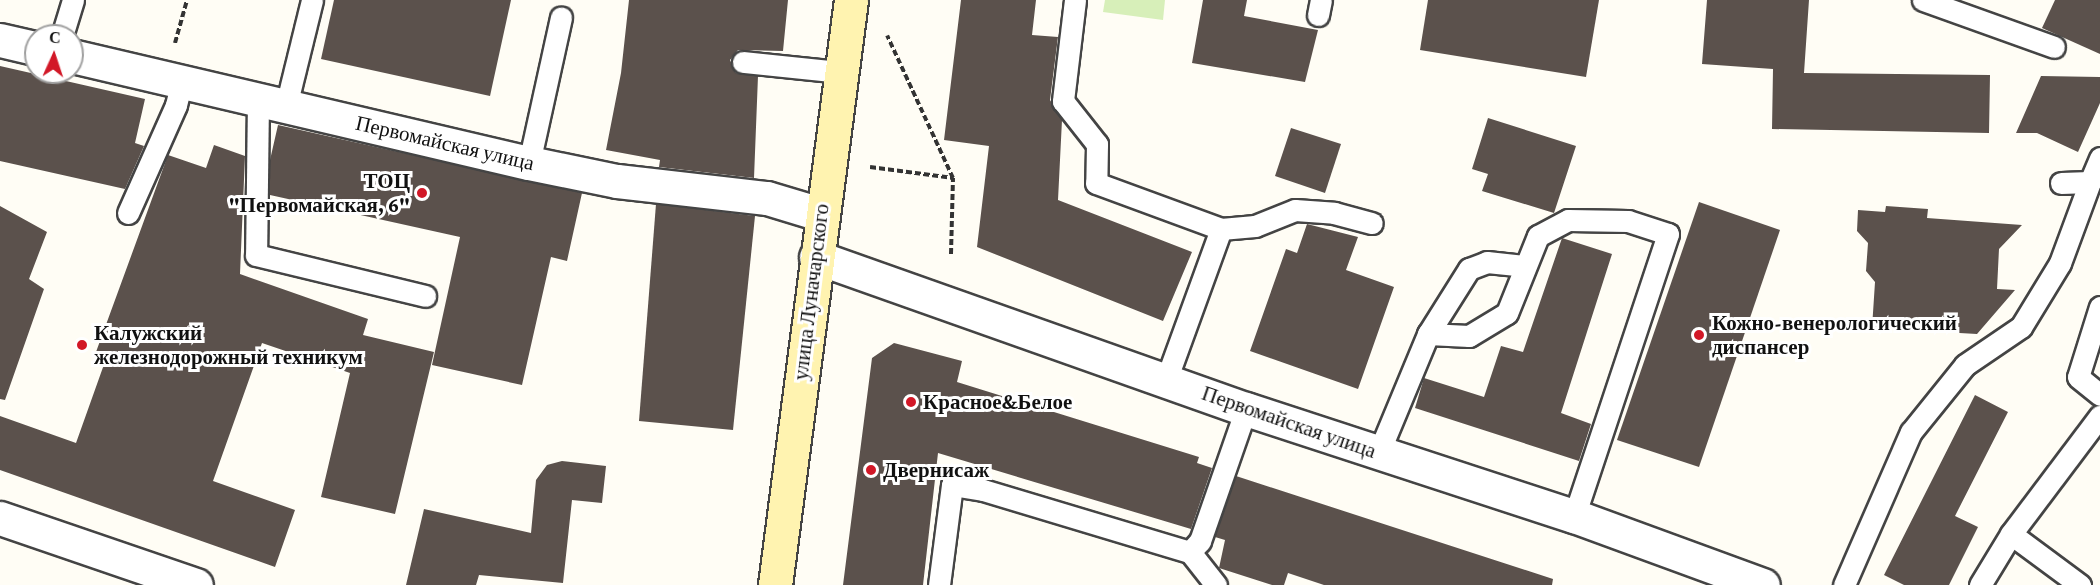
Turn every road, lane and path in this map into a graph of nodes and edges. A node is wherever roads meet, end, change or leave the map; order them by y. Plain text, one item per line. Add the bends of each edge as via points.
1 (73, 0) edge
2 (187, 0) edge
3 (312, 0) edge
4 (851, 0) edge
5 (1075, 0) edge
6 (1923, 0) edge
7 (561, 17) dead end
8 (66, 24) edge
9 (887, 35) dead end
10 (0, 40) edge
11 (24, 45) edge
12 (2054, 47) dead end
13 (174, 49) dead end
14 (84, 59) edge
15 (742, 62) dead end
16 (840, 72) junction
17 (182, 81) junction
18 (272, 102) junction
19 (2100, 158) edge
20 (529, 162) junction
21 (870, 167) dead end
22 (954, 178) junction
23 (2090, 182) junction
24 (2061, 183) dead end
25 (128, 213) dead end
26 (820, 214) junction
27 (1372, 223) dead end
28 (1221, 229) junction
29 (951, 254) dead end
30 (816, 257) junction
31 (1524, 266) junction
32 (425, 296) dead end
33 (2100, 307) edge
34 (1428, 334) junction
35 (1166, 380) junction
36 (2100, 394) edge
37 (1246, 409) junction
38 (2100, 416) edge
39 (1379, 452) junction
40 (1574, 516) junction
41 (0, 518) edge
42 (2011, 534) junction
43 (1190, 552) junction
44 (1703, 575) edge
45 (196, 585) edge
46 (775, 585) edge
47 (939, 585) edge
48 (1216, 585) edge
49 (1763, 585) edge
50 (1844, 585) edge
51 (1980, 585) edge
52 (2080, 585) edge

1 - 8 lane
2 - 13 path
3 - 18 lane
4 - 16 main road, улица Луначарского
5 - 28 lane via 1063,101 1096,144 1096,183
6 - 12 lane
7 - 20 lane
9 - 22 path
10 - 11 street
14 - 17 street, Первомайская улица
15 - 16 lane
16 - 26 main road, улица Луначарского
17 - 18 street, Первомайская улица
17 - 25 lane via 176,105
18 - 20 street, Первомайская улица
18 - 32 lane via 256,255
19 - 23 lane
20 - 26 street, Первомайская улица via 616,181 767,198
21 - 22 path
22 - 29 path
23 - 24 lane
23 - 50 lane via 2060,263 2021,327 1965,365 1911,432
26 - 30 main road, улица Луначарского
27 - 28 lane via 1334,213 1295,210 1255,226
28 - 35 lane
30 - 35 street, Первомайская улица
30 - 46 main road, улица Луначарского
31 - 34 lane via 1487,262 1469,269
31 - 34 lane via 1507,314 1469,336
31 - 40 lane via 1538,236 1568,220 1628,221 1668,234
33 - 36 lane via 2078,377
34 - 39 lane
35 - 37 street, Первомайская улица
37 - 39 street, Первомайская улица
37 - 43 lane via 1200,542
38 - 42 lane
39 - 40 street, Первомайская улица
40 - 44 street, Первомайская улица
41 - 45 street
42 - 51 lane
42 - 52 lane
43 - 47 lane via 983,490 952,485
43 - 48 lane
44 - 49 street, Первомайская улица

